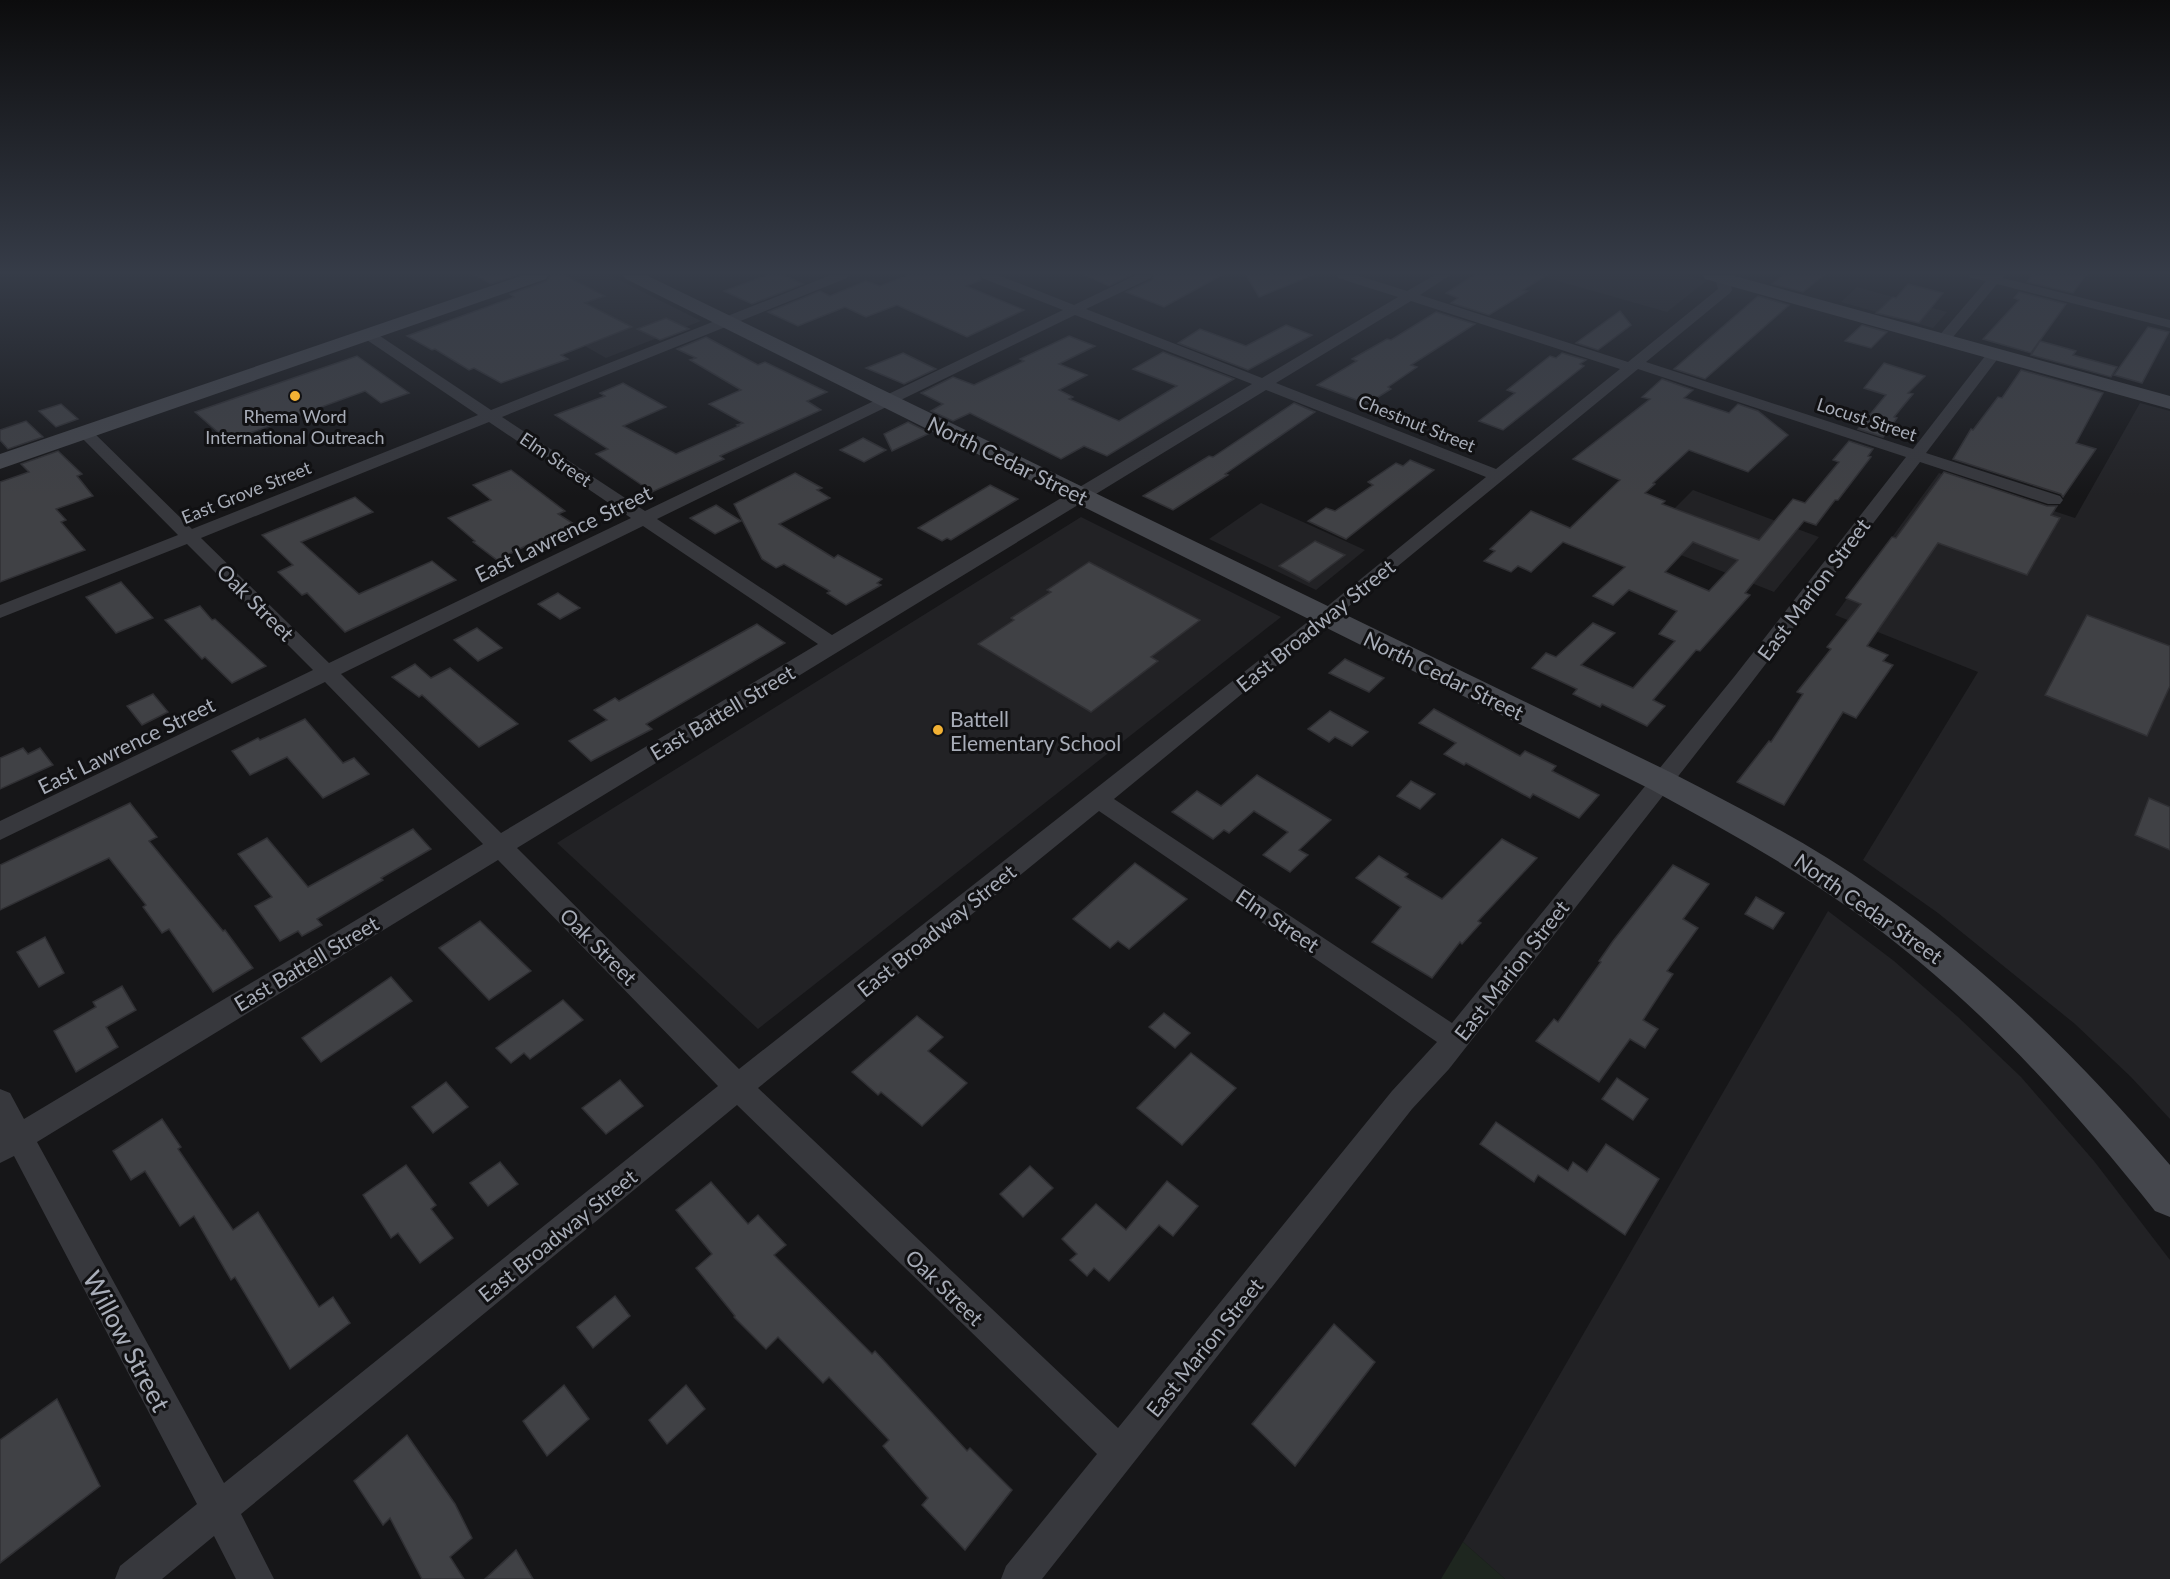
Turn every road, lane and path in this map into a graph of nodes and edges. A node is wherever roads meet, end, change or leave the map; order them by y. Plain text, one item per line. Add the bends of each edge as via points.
1 (327, 349) edge
2 (391, 349) edge
3 (657, 349) edge
4 (781, 349) edge
5 (994, 349) edge
6 (1174, 349) edge
7 (1321, 349) edge
8 (1579, 349) edge
9 (1652, 349) edge
10 (1975, 349) edge
11 (1994, 354) junction
12 (1632, 365) junction
13 (1263, 384) junction
14 (887, 401) junction
15 (2170, 403) edge
16 (492, 416) junction
17 (85, 433) junction
18 (1916, 455) junction
19 (0, 462) edge
20 (1498, 476) junction
21 (1079, 496) junction
22 (2054, 500) dead end
23 (644, 519) junction
24 (189, 536) junction
25 (0, 612) edge
26 (1326, 617) junction
27 (833, 645) junction
28 (328, 673) junction
29 (1661, 781) junction
30 (1099, 800) junction
31 (0, 831) edge
32 (500, 846) junction
33 (1455, 1040) junction
34 (738, 1087) junction
35 (0, 1101) edge
36 (9, 1143) edge
37 (2170, 1197) edge
38 (1120, 1453) junction
39 (218, 1511) junction
40 (134, 1579) edge
41 (256, 1579) edge
42 (1019, 1579) edge

1 - 17 street
2 - 16 street, Elm Street
3 - 16 street, East Grove Street
4 - 14 street, North Cedar Street
5 - 14 street, East Lawrence Street
6 - 13 street, Chestnut Street
7 - 13 street, East Battell Street
8 - 12 street, Locust Street
9 - 12 street, East Broadway Street
10 - 11 street
11 - 15 street
11 - 18 street, East Marion Street
12 - 18 street, Locust Street
12 - 20 street, East Broadway Street
13 - 20 street, Chestnut Street
13 - 21 street, East Battell Street
14 - 21 street, North Cedar Street
14 - 23 street, East Lawrence Street
16 - 23 street, Elm Street
16 - 24 street, East Grove Street
17 - 19 street
17 - 24 street, Oak Street
18 - 22 street, Locust Street
18 - 29 street, East Marion Street
20 - 26 street, East Broadway Street
21 - 26 street, North Cedar Street
21 - 27 street, East Battell Street
23 - 27 street, Elm Street
23 - 28 street, East Lawrence Street
24 - 25 street, East Grove Street
24 - 28 street, Oak Street
26 - 29 street, North Cedar Street
26 - 30 street, East Broadway Street
27 - 32 street, East Battell Street
28 - 31 street, East Lawrence Street
28 - 32 street, Oak Street
29 - 33 street, East Marion Street
29 - 37 street, North Cedar Street via 1812,864 1959,973 2056,1065
30 - 33 street, Elm Street
30 - 34 street, East Broadway Street
32 - 34 street, Oak Street
32 - 36 street, East Battell Street
33 - 38 street, East Marion Street via 1402,1100
34 - 38 street, Oak Street
34 - 39 street, East Broadway Street
35 - 36 street, Willow Street
36 - 39 street, Willow Street
38 - 42 street, East Marion Street
39 - 40 street, East Broadway Street
39 - 41 street, Willow Street

